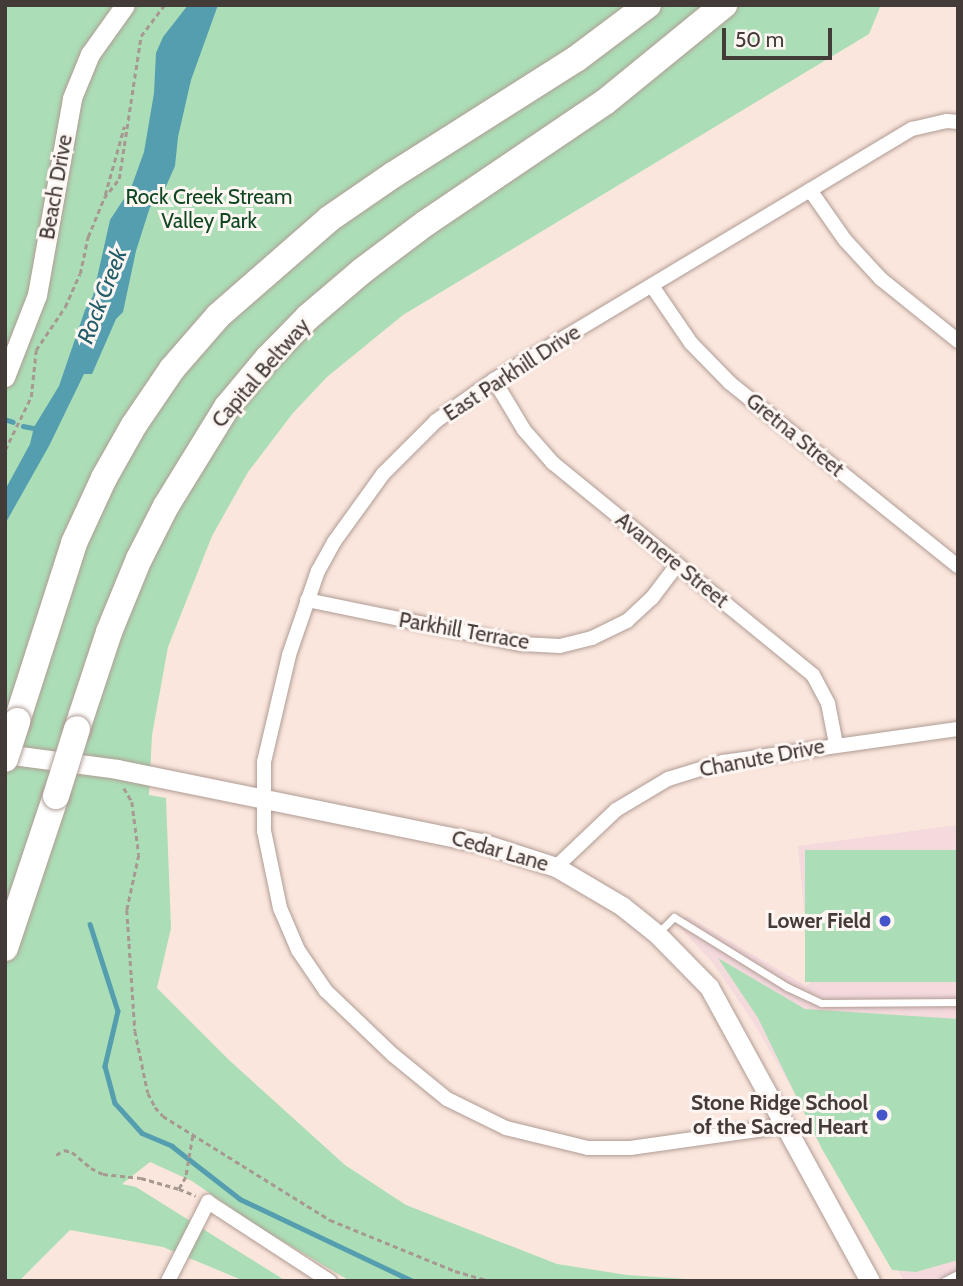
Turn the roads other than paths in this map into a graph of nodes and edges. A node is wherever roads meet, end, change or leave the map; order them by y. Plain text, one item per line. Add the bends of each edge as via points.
1 (125, 5) edge
2 (648, 5) edge
3 (724, 5) edge
4 (958, 122) edge
5 (810, 190) junction
6 (652, 286) junction
7 (958, 341) edge
8 (5, 377) edge
9 (494, 380) junction
10 (677, 565) junction
11 (958, 566) edge
12 (307, 600) junction
13 (958, 729) edge
14 (836, 744) junction
15 (5, 757) edge
16 (264, 797) junction
17 (556, 867) junction
18 (657, 934) junction
19 (5, 948) edge
20 (958, 1002) edge
21 (786, 1122) junction
22 (958, 1274) edge
23 (168, 1281) edge
24 (329, 1281) edge
25 (870, 1281) edge
26 (944, 1281) edge

1 - 8 street, Beach Drive via 90,54 72,98 37,295
2 - 15 highway, bridge via 576,59 329,219 218,316 172,369 134,425 74,542
3 - 19 highway, Capital Beltway, bridge via 605,102 362,271 268,358 227,407 139,559 76,729
4 - 5 street, East Parkhill Drive via 912,129
5 - 6 street, East Parkhill Drive
5 - 7 street via 845,240 881,279
6 - 9 street, East Parkhill Drive
6 - 11 street, Gretna Street via 691,343 730,383
9 - 10 street, Avamere Street via 524,430 553,463
9 - 12 street, East Parkhill Drive via 436,421 383,474 334,542
10 - 12 street, Parkhill Terrace via 627,621 561,646 521,644
10 - 14 street, Avamere Street via 813,675 828,702
12 - 16 street, East Parkhill Drive via 264,762
13 - 14 street, Chanute Drive
14 - 17 street, Chanute Drive via 723,762 668,779 616,810
15 - 16 street, Cedar Lane via 117,769
16 - 17 street, Cedar Lane via 482,843
16 - 21 street, East Parkhill Drive via 264,831 280,908 298,950 326,991 447,1099 506,1128 588,1148 630,1148
17 - 18 street, Cedar Lane via 622,906
18 - 20 lane via 674,917 787,987 822,1003
18 - 21 street, Cedar Lane via 709,987
21 - 25 street, Cedar Lane
22 - 26 lane
23 - 24 street via 208,1202

